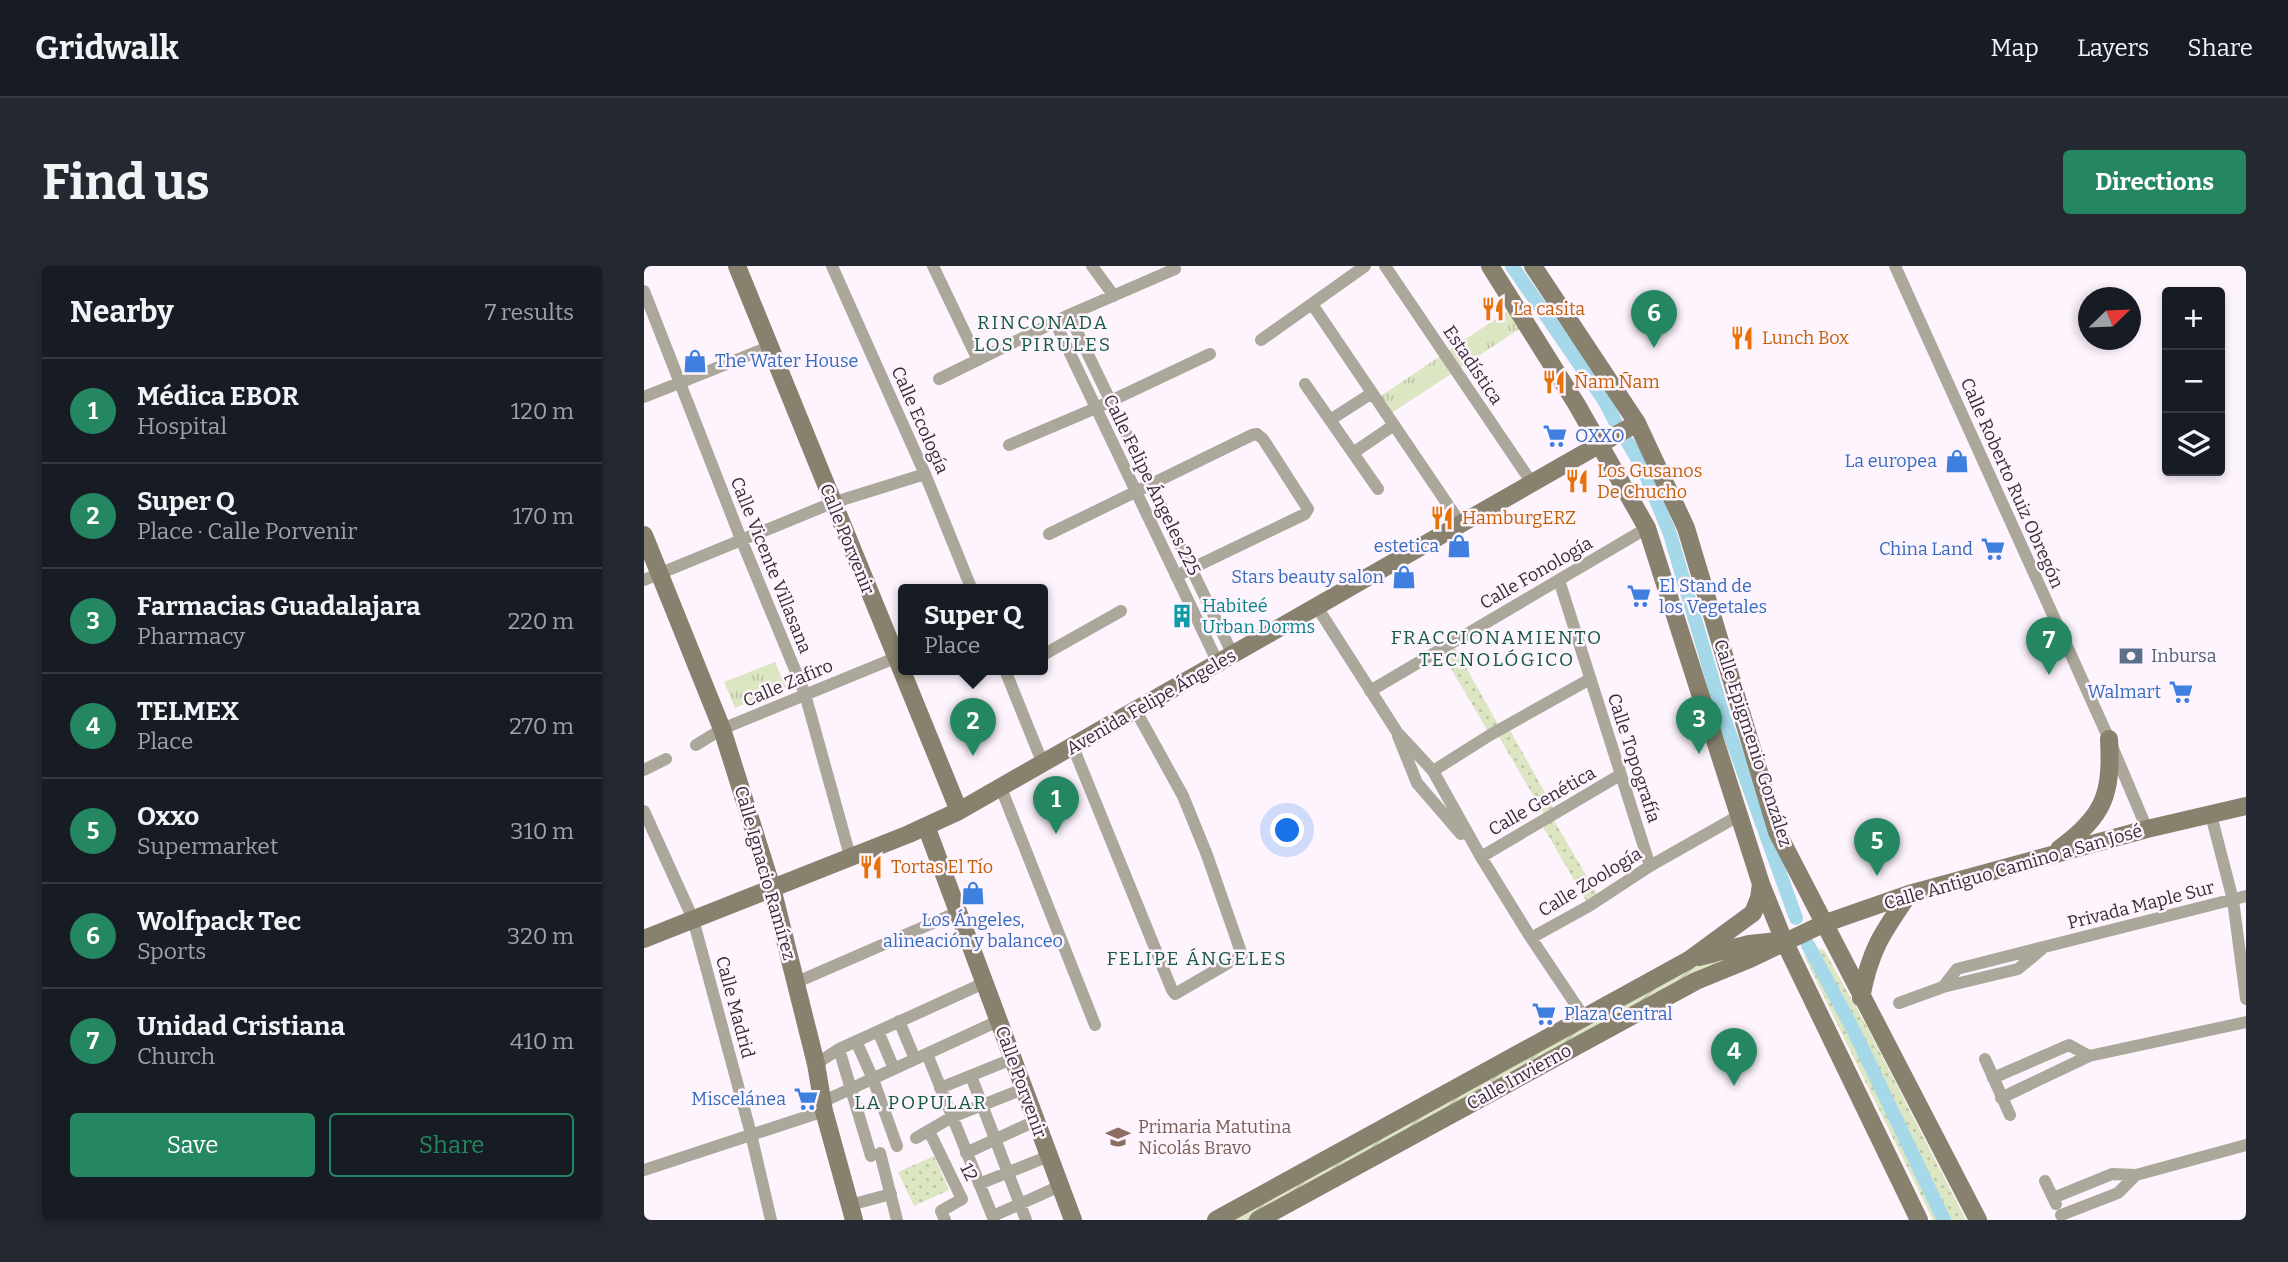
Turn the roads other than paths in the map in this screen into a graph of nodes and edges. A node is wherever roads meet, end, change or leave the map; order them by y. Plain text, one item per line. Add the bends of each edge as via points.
1 (737, 266) edge
2 (832, 266) edge
3 (933, 266) edge
4 (1093, 266) edge
5 (1365, 266) edge
6 (1385, 266) edge
7 (1490, 266) edge
8 (1533, 266) edge
9 (1895, 266) edge
10 (1175, 269) dead end
11 (644, 291) edge
12 (1114, 296) junction
13 (1312, 304) junction
14 (1069, 316) junction
15 (1055, 322) junction
16 (1261, 340) dead end
17 (769, 347) junction
18 (1210, 354) dead end
19 (978, 360) junction
20 (939, 379) dead end
21 (681, 383) junction
22 (1305, 384) dead end
23 (1372, 393) junction
24 (644, 397) edge
25 (1110, 401) junction
26 (1096, 408) junction
27 (1331, 420) junction
28 (1637, 423) junction
29 (1394, 425) junction
30 (1600, 444) junction
31 (1009, 445) dead end
32 (1353, 453) junction
33 (925, 474) junction
34 (1532, 483) junction
35 (1151, 485) junction
36 (1378, 489) dead end
37 (1136, 492) junction
38 (832, 503) junction
39 (1461, 524) junction
40 (1647, 528) junction
41 (1049, 534) dead end
42 (644, 535) edge
43 (741, 539) junction
44 (1191, 569) junction
45 (1176, 576) junction
46 (651, 577) edge
47 (1559, 580) junction
48 (970, 584) edge
49 (1317, 607) junction
50 (1121, 611) dead end
51 (1048, 652) edge
52 (895, 658) junction
53 (1226, 659) junction
54 (898, 665) edge
55 (902, 675) edge
56 (1011, 675) edge
57 (1590, 679) junction
58 (1370, 691) junction
59 (805, 694) junction
60 (1136, 710) junction
61 (722, 729) junction
62 (1397, 732) junction
63 (2109, 739) junction
64 (696, 745) dead end
65 (1073, 747) junction
66 (666, 759) dead end
67 (1043, 764) junction
68 (644, 770) edge
69 (1433, 771) junction
70 (1620, 775) junction
71 (1001, 788) junction
72 (2246, 806) edge
73 (644, 811) edge
74 (959, 811) junction
75 (1740, 815) junction
76 (2211, 815) junction
77 (926, 826) junction
78 (2147, 829) junction
79 (850, 856) junction
80 (2049, 856) junction
81 (1481, 857) junction
82 (1650, 866) junction
83 (1761, 884) junction
84 (772, 888) junction
85 (1909, 894) junction
86 (2240, 898) edge
87 (958, 912) junction
88 (693, 919) junction
89 (1821, 925) junction
90 (1531, 938) junction
91 (644, 939) edge
92 (1787, 940) junction
93 (1689, 960) junction
94 (2244, 964) edge
95 (797, 982) junction
96 (984, 983) junction
97 (1861, 998) junction
98 (2246, 999) edge
99 (1899, 1003) dead end
100 (1584, 1017) junction
101 (899, 1021) junction
102 (998, 1021) junction
103 (2246, 1022) edge
104 (1095, 1025) dead end
105 (878, 1031) junction
106 (856, 1041) junction
107 (838, 1049) junction
108 (2089, 1056) junction
109 (921, 1057) junction
110 (1012, 1059) junction
111 (1984, 1059) dead end
112 (816, 1064) junction
113 (890, 1071) junction
114 (971, 1076) junction
115 (1993, 1078) junction
116 (873, 1079) junction
117 (940, 1088) junction
118 (850, 1089) junction
119 (1024, 1089) junction
120 (2001, 1098) junction
121 (983, 1105) junction
122 (823, 1106) junction
123 (2010, 1115) dead end
124 (952, 1117) junction
125 (1035, 1121) junction
126 (929, 1131) junction
127 (751, 1134) junction
128 (916, 1138) dead end
129 (996, 1139) junction
130 (2246, 1145) edge
131 (897, 1146) dead end
132 (966, 1153) junction
133 (1049, 1157) junction
134 (644, 1170) edge
135 (1009, 1172) junction
136 (2136, 1175) junction
137 (2045, 1181) dead end
138 (979, 1184) junction
139 (1060, 1186) junction
140 (891, 1194) junction
141 (2053, 1198) junction
142 (1020, 1204) junction
143 (852, 1212) edge
144 (2062, 1217) edge
145 (993, 1218) edge
146 (771, 1220) edge
147 (897, 1220) edge
148 (945, 1220) edge
149 (1026, 1220) edge
150 (1072, 1220) edge
151 (1216, 1220) edge
152 (1258, 1220) edge
153 (1919, 1220) edge
154 (1978, 1220) edge

1 - 17 street, Calle Porvenir
2 - 33 street, Calle Ecología
3 - 19 street
4 - 12 street
5 - 13 street
6 - 34 street, Estadística
7 - 30 street, Calle Epigmenio González
8 - 28 street, Calle Epigmenio González
9 - 63 street, Calle Roberto Ruiz Obregón
10 - 12 street
11 - 21 street, Calle Vicente Villasana
12 - 14 street
13 - 16 street
13 - 23 street
14 - 15 street
14 - 25 street, Calle Felipe Ángeles 225
15 - 19 street
15 - 26 street, Calle Felipe Ángeles 225
17 - 21 street
17 - 38 street, Calle Porvenir
18 - 25 street
19 - 20 street
21 - 24 street
21 - 43 street, Calle Vicente Villasana
22 - 27 street
23 - 27 street
23 - 29 street
25 - 26 street
25 - 35 street, Calle Felipe Ángeles 225
26 - 31 street
26 - 37 street, Calle Felipe Ángeles 225
27 - 32 street
28 - 30 street, Avenida Felipe Ángeles
28 - 89 street, Calle Epigmenio González via 1686,528 1777,832
29 - 32 street
29 - 39 street
30 - 34 street, Avenida Felipe Ángeles
30 - 40 street, Calle Epigmenio González
32 - 36 street
33 - 38 street
33 - 48 street, Calle Ecología
34 - 39 street, Avenida Felipe Ángeles
35 - 37 street
35 - 44 street, Calle Felipe Ángeles 225
35 - 44 street via 1257,435 1306,503 1305,514
37 - 41 street
37 - 45 street, Calle Felipe Ángeles 225
38 - 43 street
38 - 52 street, Calle Porvenir
39 - 49 street, Avenida Felipe Ángeles
40 - 47 street, Calle Fonología
40 - 75 street, Calle Epigmenio González
42 - 46 street, Calle Ignacio Ramírez
43 - 46 street
43 - 59 street, Calle Vicente Villasana
44 - 45 street
44 - 53 street, Calle Felipe Ángeles 225
45 - 53 street, Calle Felipe Ángeles 225
46 - 61 street, Calle Ignacio Ramírez
47 - 57 street, Calle Topografía
47 - 58 street, Calle Fonología
49 - 53 street, Avenida Felipe Ángeles
49 - 58 street
50 - 51 street
52 - 54 street, Calle Porvenir
52 - 59 street, Calle Zafiro
53 - 60 street, Avenida Felipe Ángeles
55 - 74 street, Calle Porvenir
56 - 67 street
57 - 69 street
57 - 70 street, Calle Topografía
58 - 62 street
59 - 61 street, Calle Zafiro
59 - 79 street, Calle Vicente Villasana
60 - 65 street, Avenida Felipe Ángeles
60 - 65 street via 1182,796 1242,955 1175,994
61 - 64 street, Calle Zafiro
61 - 84 street, Calle Ignacio Ramírez
62 - 69 street
62 - 81 street via 1417,783
63 - 78 street, Calle Roberto Ruiz Obregón
63 - 80 street via 2111,774 2101,808 2077,836
65 - 67 street, Avenida Felipe Ángeles
66 - 68 street
67 - 71 street, Avenida Felipe Ángeles
69 - 81 street
70 - 81 street, Calle Genética
70 - 82 street, Calle Topografía
71 - 74 street, Avenida Felipe Ángeles
71 - 104 street
72 - 76 street, Calle Antiguo Camino a San José
73 - 88 street, Calle Madrid
74 - 77 street, Avenida Felipe Ángeles
75 - 82 street, Calle Zoología
75 - 83 street, Calle Epigmenio González
76 - 78 street, Calle Antiguo Camino a San José
76 - 86 street
77 - 79 street, Avenida Felipe Ángeles
77 - 87 street, Calle Porvenir
78 - 80 street, Calle Antiguo Camino a San José
79 - 84 street, Avenida Felipe Ángeles
80 - 85 street, Calle Antiguo Camino a San José
81 - 90 street
82 - 90 street, Calle Zoología
83 - 92 street, Calle Epigmenio González
83 - 93 street via 1753,913
84 - 88 street, Avenida Felipe Ángeles
84 - 95 street, Calle Ignacio Ramírez
85 - 89 street, Calle Antiguo Camino a San José
85 - 97 street via 1879,936
86 - 94 street
86 - 99 street, Privada Maple Sur via 1957,969 1943,986
87 - 95 street
87 - 96 street, Calle Porvenir
88 - 91 street, Avenida Felipe Ángeles
88 - 127 street, Calle Madrid
89 - 92 street, Calle Antiguo Camino a San José
89 - 97 street, Calle Epigmenio González
90 - 100 street
92 - 93 street via 1764,940
92 - 152 street, Calle Invierno via 1696,981
92 - 153 street, Calle Epigmenio González
93 - 100 street, Calle Invierno
94 - 98 street
95 - 112 street, Calle Ignacio Ramírez
96 - 101 street
96 - 102 street, Calle Porvenir
97 - 154 street, Calle Epigmenio González
100 - 151 street, Calle Invierno
101 - 105 street
101 - 109 street
102 - 109 street
102 - 110 street, Calle Porvenir
103 - 108 street
105 - 106 street
105 - 113 street
106 - 107 street
106 - 116 street
107 - 112 street
107 - 118 street
108 - 115 street via 2068,1045
108 - 120 street
109 - 113 street
109 - 117 street
110 - 114 street
110 - 119 street, Calle Porvenir
111 - 115 street
112 - 122 street, Calle Ignacio Ramírez
113 - 116 street
114 - 117 street
114 - 121 street
115 - 120 street
116 - 118 street
116 - 131 street
117 - 124 street
118 - 122 street
118 - 140 street
119 - 121 street
119 - 125 street, Calle Porvenir
120 - 123 street
121 - 124 street
121 - 129 street
122 - 127 street
122 - 143 street, Calle Ignacio Ramírez
124 - 126 street
124 - 132 street
125 - 129 street
125 - 133 street, Calle Porvenir
126 - 128 street
126 - 148 street, 12 via 962,1199 941,1211
127 - 134 street
127 - 146 street, Calle Madrid
129 - 132 street
129 - 135 street
130 - 136 street
132 - 138 street
133 - 135 street
133 - 139 street, Calle Porvenir
135 - 138 street
135 - 142 street
136 - 141 street via 2112,1174
136 - 144 street via 2118,1192
137 - 141 street
138 - 145 street
139 - 142 street
139 - 150 street, Calle Porvenir
140 - 143 street
140 - 147 street
141 - 144 street
142 - 145 street
142 - 149 street

